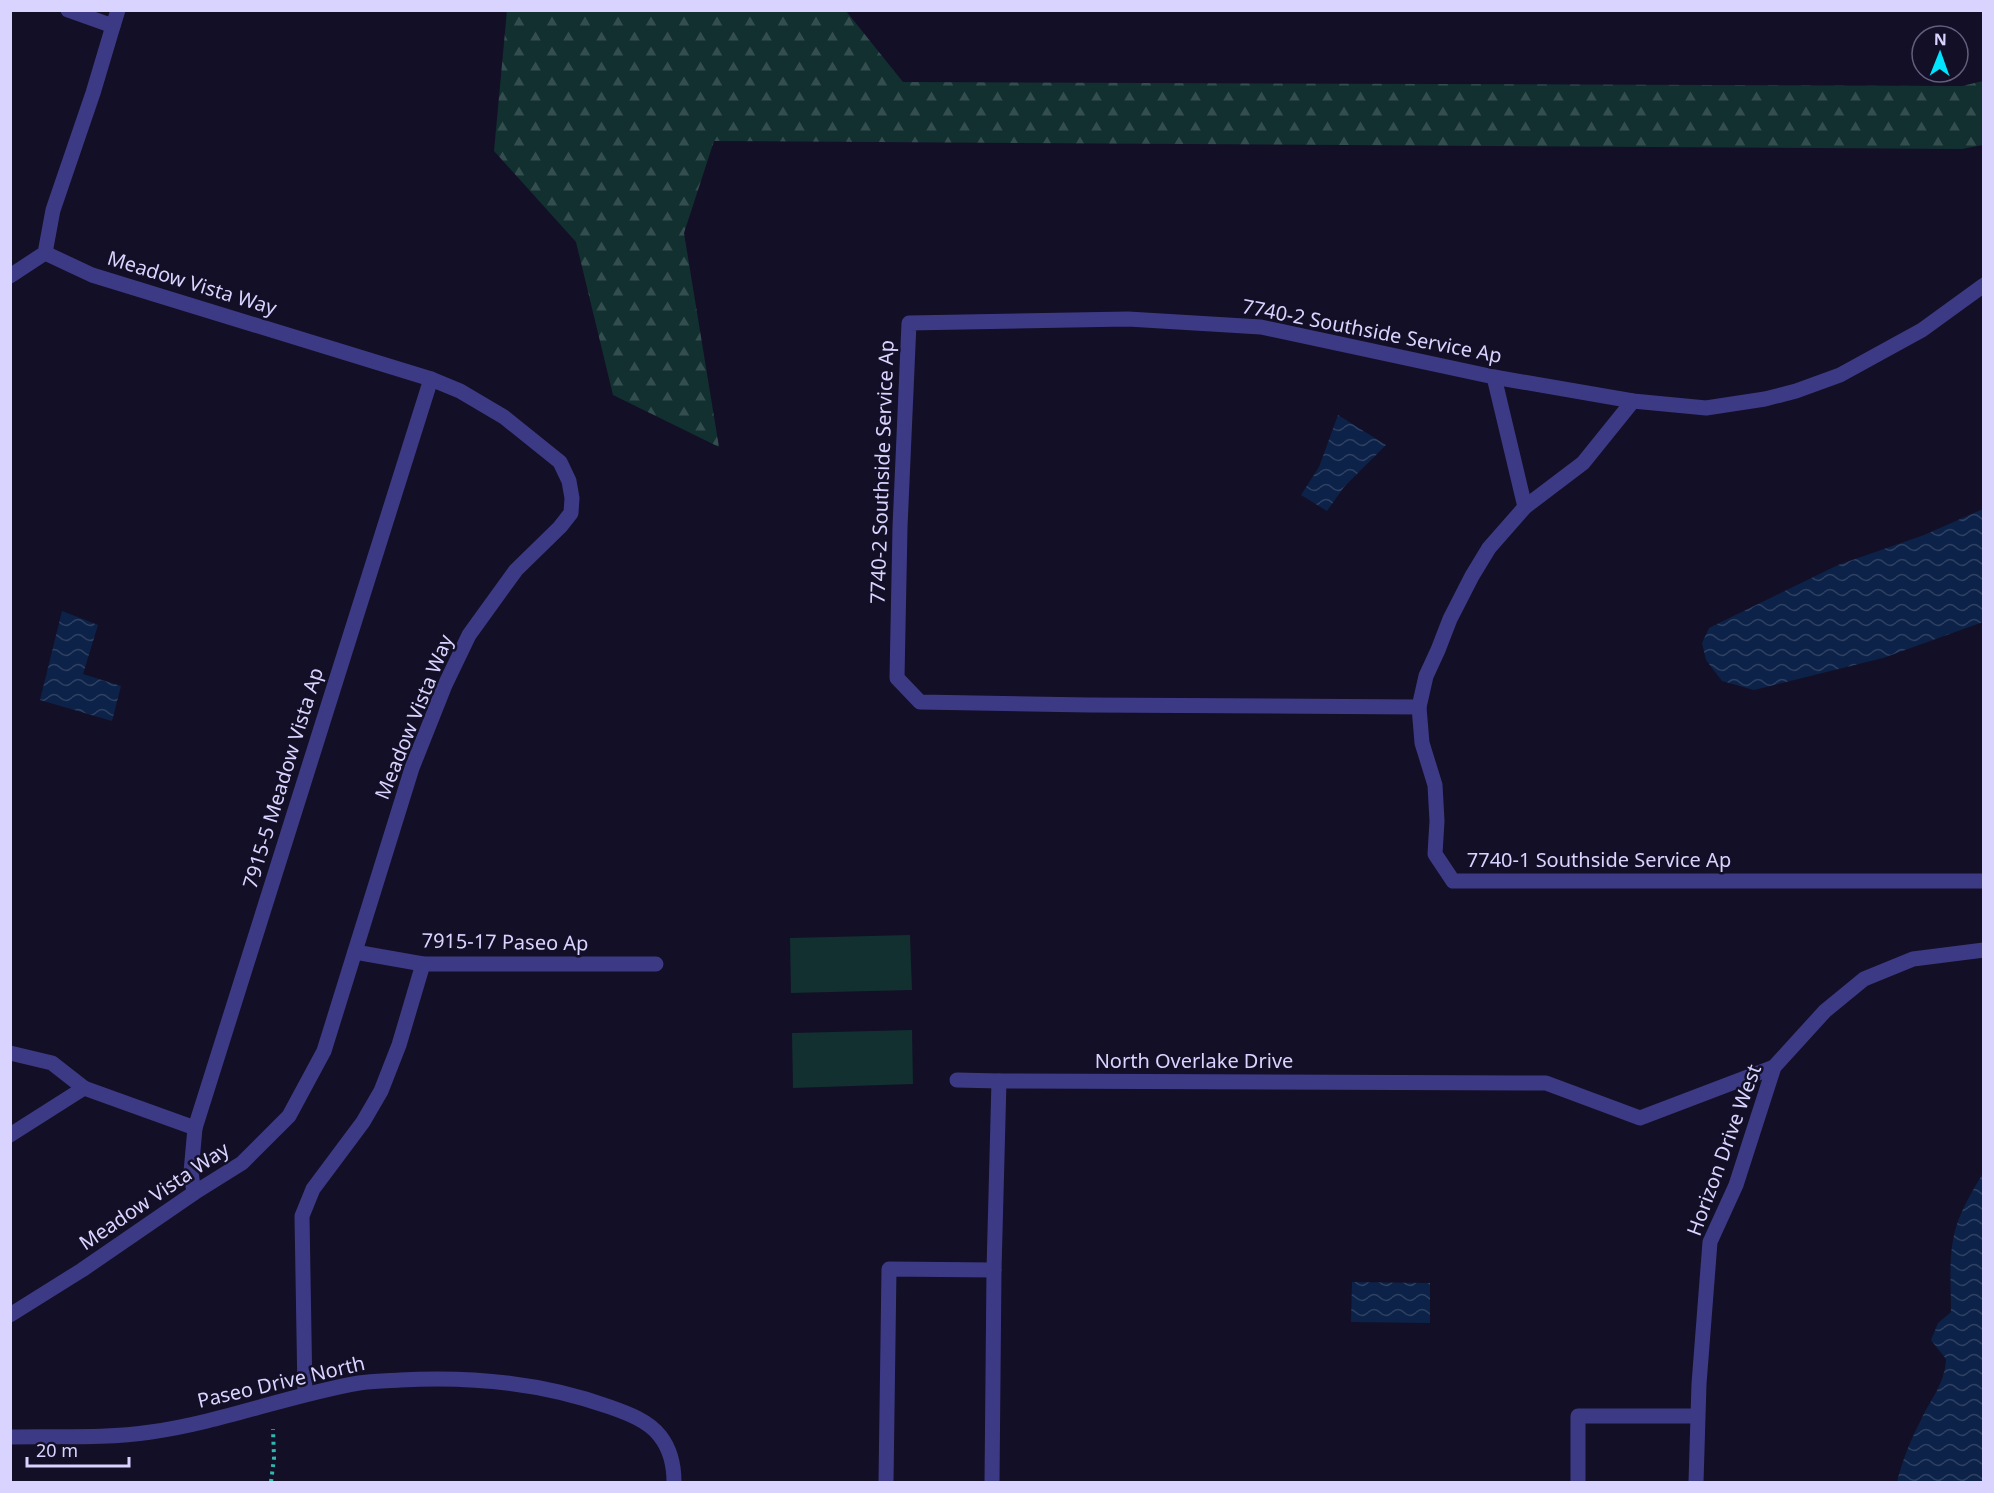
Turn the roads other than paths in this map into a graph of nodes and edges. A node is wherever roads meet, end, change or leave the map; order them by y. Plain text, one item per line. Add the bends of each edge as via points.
1 (68, 10) edge
2 (118, 10) edge
3 (113, 26) junction
4 (45, 254) junction
5 (10, 276) edge
6 (1983, 285) edge
7 (1494, 377) junction
8 (431, 379) junction
9 (1633, 401) junction
10 (1525, 507) junction
11 (1419, 707) junction
12 (1983, 881) edge
13 (1977, 950) edge
14 (355, 952) junction
15 (423, 964) junction
16 (656, 964) dead end
17 (10, 1053) edge
18 (1774, 1067) junction
19 (957, 1080) dead end
20 (999, 1081) junction
21 (84, 1088) junction
22 (195, 1128) junction
23 (10, 1135) edge
24 (194, 1193) junction
25 (994, 1270) junction
26 (10, 1315) edge
27 (305, 1394) junction
28 (1697, 1416) junction
29 (10, 1437) edge
30 (674, 1482) edge
31 (886, 1482) edge
32 (992, 1482) edge
33 (1578, 1482) edge
34 (1696, 1482) edge

1 - 3 street
2 - 3 street
3 - 4 street via 53,210
4 - 5 street
4 - 8 street, Meadow Vista Way via 92,275
6 - 9 street, 7740-2 Southside Service Ap via 1922,330 1840,375 1796,391 1706,408
7 - 9 street, 7740-2 Southside Service Ap
7 - 10 street
7 - 11 street, 7740-2 Southside Service Ap via 1260,327 1128,319 909,323 897,678 920,702
8 - 14 street, Meadow Vista Way via 504,417 560,462 569,481 571,513 516,570 469,635 412,768
8 - 22 street, 7915-5 Meadow Vista Ap
9 - 10 street, 7740-1 Southside Service Ap via 1583,463
10 - 11 street, 7740-1 Southside Service Ap via 1489,548 1472,576 1426,676
11 - 12 street, 7740-1 Southside Service Ap via 1422,742 1435,785 1435,854 1454,881
13 - 18 street, Horizon Drive West via 1913,958 1864,979 1825,1011
14 - 15 street, 7915-17 Paseo Ap
14 - 24 street, Meadow Vista Way via 324,1051 289,1116 242,1163
15 - 16 street, 7915-17 Paseo Ap
15 - 27 street via 381,1091 313,1189 302,1216
17 - 21 street via 52,1063
18 - 20 street, North Overlake Drive via 1640,1118 1546,1083
18 - 28 street, Horizon Drive West via 1736,1185 1710,1242
19 - 20 street, North Overlake Drive
20 - 25 street
21 - 22 street
21 - 23 street
22 - 24 street, 7915-5 Meadow Vista Ap via 191,1172
24 - 26 street, Meadow Vista Way
25 - 31 street via 889,1269
25 - 32 street
27 - 29 street, Paseo Drive North via 151,1432
27 - 30 street, Paseo Drive North via 361,1383 416,1379 481,1380 585,1398 634,1415 660,1434 672,1456
28 - 33 street via 1578,1416
28 - 34 street, Horizon Drive West

